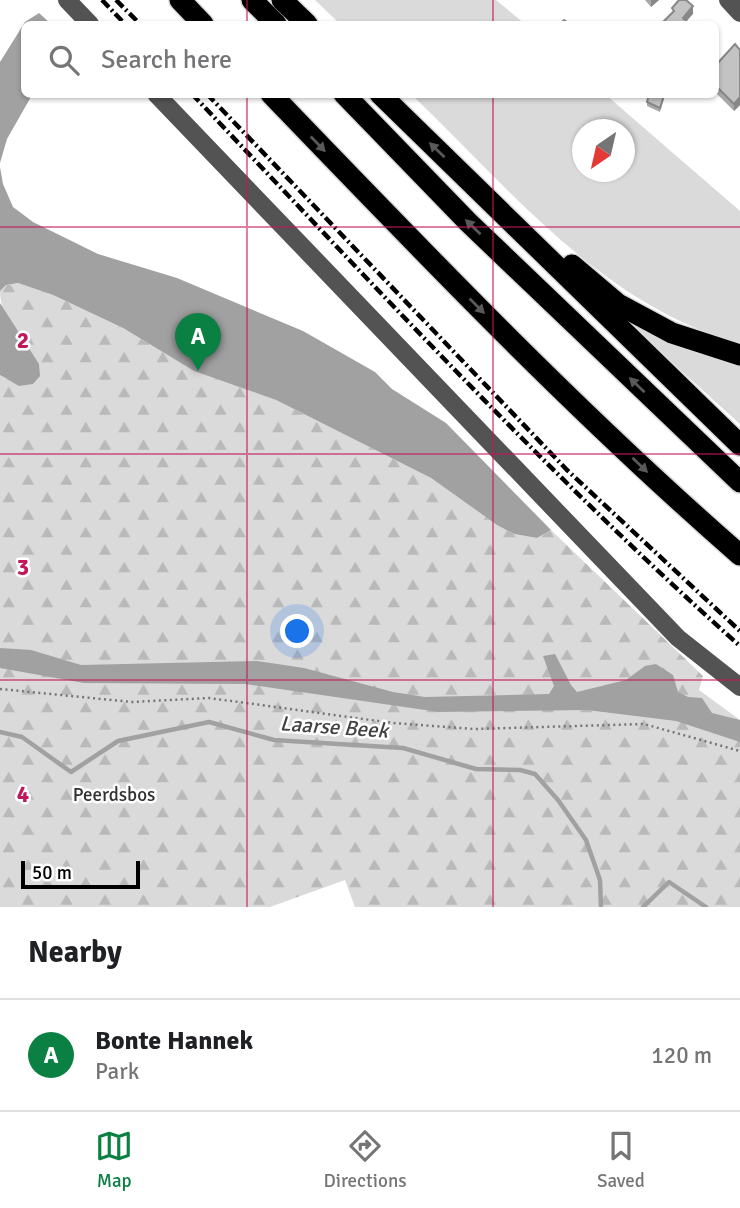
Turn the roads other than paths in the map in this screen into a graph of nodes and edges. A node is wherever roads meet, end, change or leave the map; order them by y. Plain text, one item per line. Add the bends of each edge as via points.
1 (67, 0) edge
2 (180, 0) edge
3 (252, 0) edge
4 (282, 0) edge
5 (728, 0) edge
6 (740, 13) edge
7 (87, 21) edge
8 (200, 21) edge
9 (273, 21) edge
10 (304, 21) edge
11 (160, 98) edge
12 (275, 98) edge
13 (348, 98) edge
14 (384, 98) edge
15 (503, 215) junction
16 (740, 355) edge
17 (740, 445) edge
18 (740, 482) edge
19 (740, 555) edge
20 (740, 687) edge

1 - 7 street
2 - 8 highway
3 - 9 highway
4 - 10 highway
5 - 6 street
11 - 20 street via 678,638
12 -> 19 highway via 555,384
18 -> 13 highway via 468,222
15 -> 14 highway
15 - 16 highway via 535,232 618,304 672,333
15 - 17 highway

